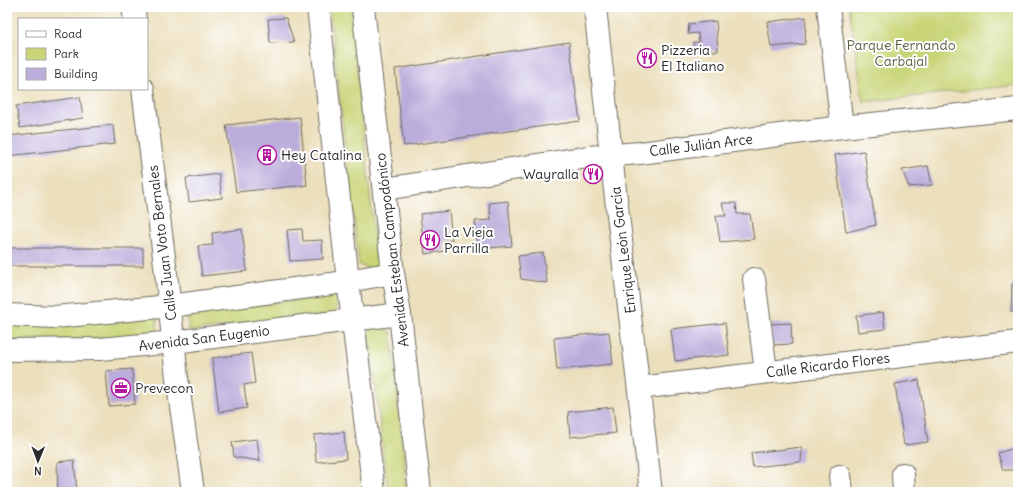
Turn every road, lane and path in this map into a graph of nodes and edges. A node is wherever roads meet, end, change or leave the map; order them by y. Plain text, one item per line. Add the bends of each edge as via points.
1 (133, 7) edge
2 (318, 7) edge
3 (363, 7) edge
4 (596, 7) edge
5 (828, 7) edge
6 (135, 18) edge
7 (143, 90) edge
8 (1018, 109) edge
9 (842, 127) junction
10 (612, 155) junction
11 (385, 189) junction
12 (393, 274) junction
13 (754, 279) dead end
14 (348, 281) junction
15 (170, 306) junction
16 (400, 314) junction
17 (7, 315) edge
18 (353, 320) junction
19 (174, 342) junction
20 (1018, 342) edge
21 (7, 350) edge
22 (766, 372) junction
23 (639, 388) junction
24 (193, 492) edge
25 (374, 492) edge
26 (420, 492) edge
27 (651, 492) edge

1 - 6 street
2 - 14 street
3 - 11 street, Avenida Esteban Campodónico
4 - 10 street, Enrique León García
5 - 9 street
7 - 15 street, Calle Juan Voto Bernales
8 - 9 street, Calle Julián Arce
9 - 10 street, Calle Julián Arce
10 - 11 street, Calle Julián Arce
10 - 23 street, Enrique León García
11 - 12 street, Avenida Esteban Campodónico
12 - 14 street
12 - 16 street, Avenida Esteban Campodónico
13 - 22 street
14 - 15 street
14 - 18 street
15 - 17 street via 55,317
15 - 19 street, Calle Juan Voto Bernales
16 - 18 street, Avenida San Eugenio
16 - 26 street, Avenida Esteban Campodónico
18 - 19 street, Avenida San Eugenio
18 - 25 street
19 - 21 street, Avenida San Eugenio via 100,349
19 - 24 street, Calle Juan Voto Bernales
20 - 22 street, Calle Ricardo Flores
22 - 23 street, Calle Ricardo Flores
23 - 27 street, Enrique León García

